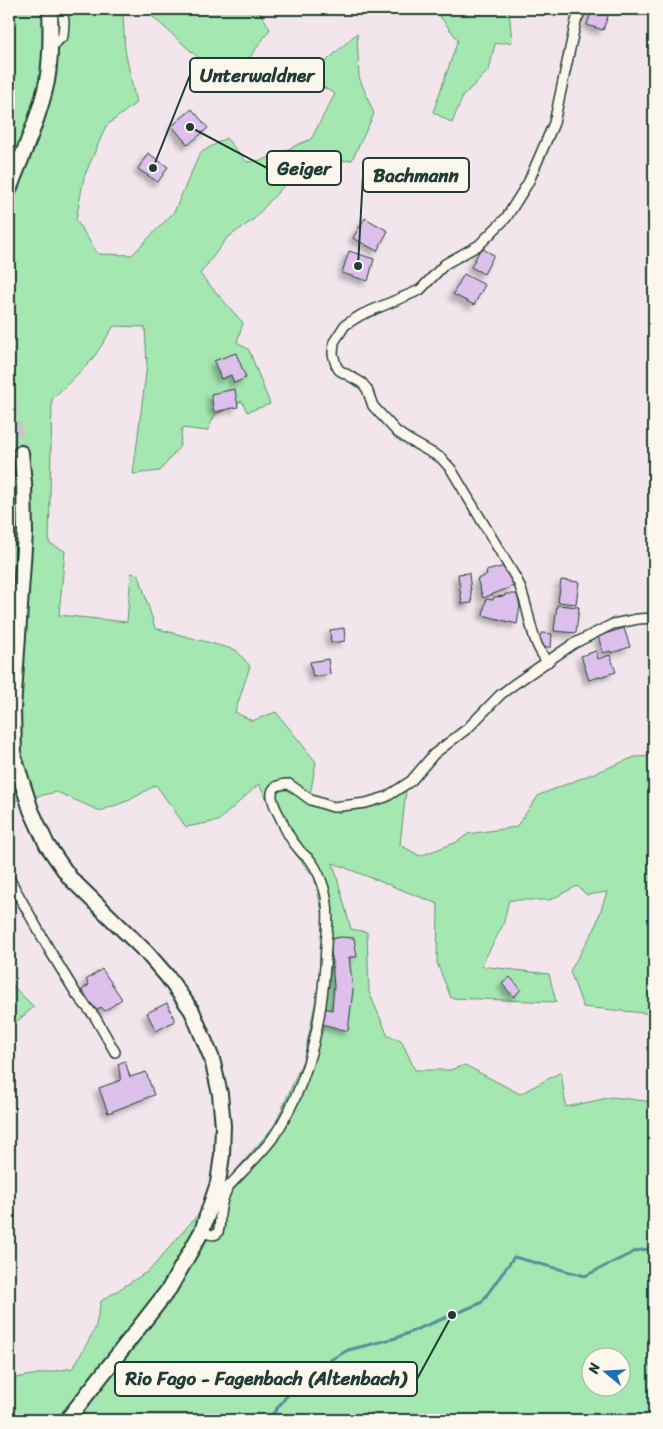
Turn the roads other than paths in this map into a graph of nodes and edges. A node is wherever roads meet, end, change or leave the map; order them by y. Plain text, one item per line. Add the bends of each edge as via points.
1 (50, 9) edge
2 (62, 9) edge
3 (582, 9) edge
4 (51, 47) junction
5 (9, 190) edge
6 (21, 454) tunnel mouth
7 (654, 618) edge
8 (13, 659) edge
9 (548, 662) junction
10 (9, 878) edge
11 (115, 1052) dead end
12 (202, 1231) junction
13 (67, 1420) edge

1 - 4 main road
2 - 4 street via 63,36
3 - 9 street via 576,21 554,123 528,183 506,218 479,245 445,264 420,290 345,325 334,342 333,350 339,370 362,383 373,406 397,432 441,458 451,469 517,580 541,654
4 - 5 main road via 47,81 36,119
6 - 8 main road via 25,523
7 - 9 street via 613,624 573,644
8 - 12 main road via 14,757 39,829 70,878 148,953 167,976 192,1011 212,1059 220,1094 222,1155 218,1183
9 - 12 street via 500,695 468,728 429,760 411,781 386,797 333,807 311,800 290,784 274,789 274,805 290,837 320,877 328,904 325,980 318,1024 310,1060 288,1112 271,1140 228,1187 218,1233 209,1235
10 - 11 street via 50,951 96,1017
12 - 13 main road via 169,1289

